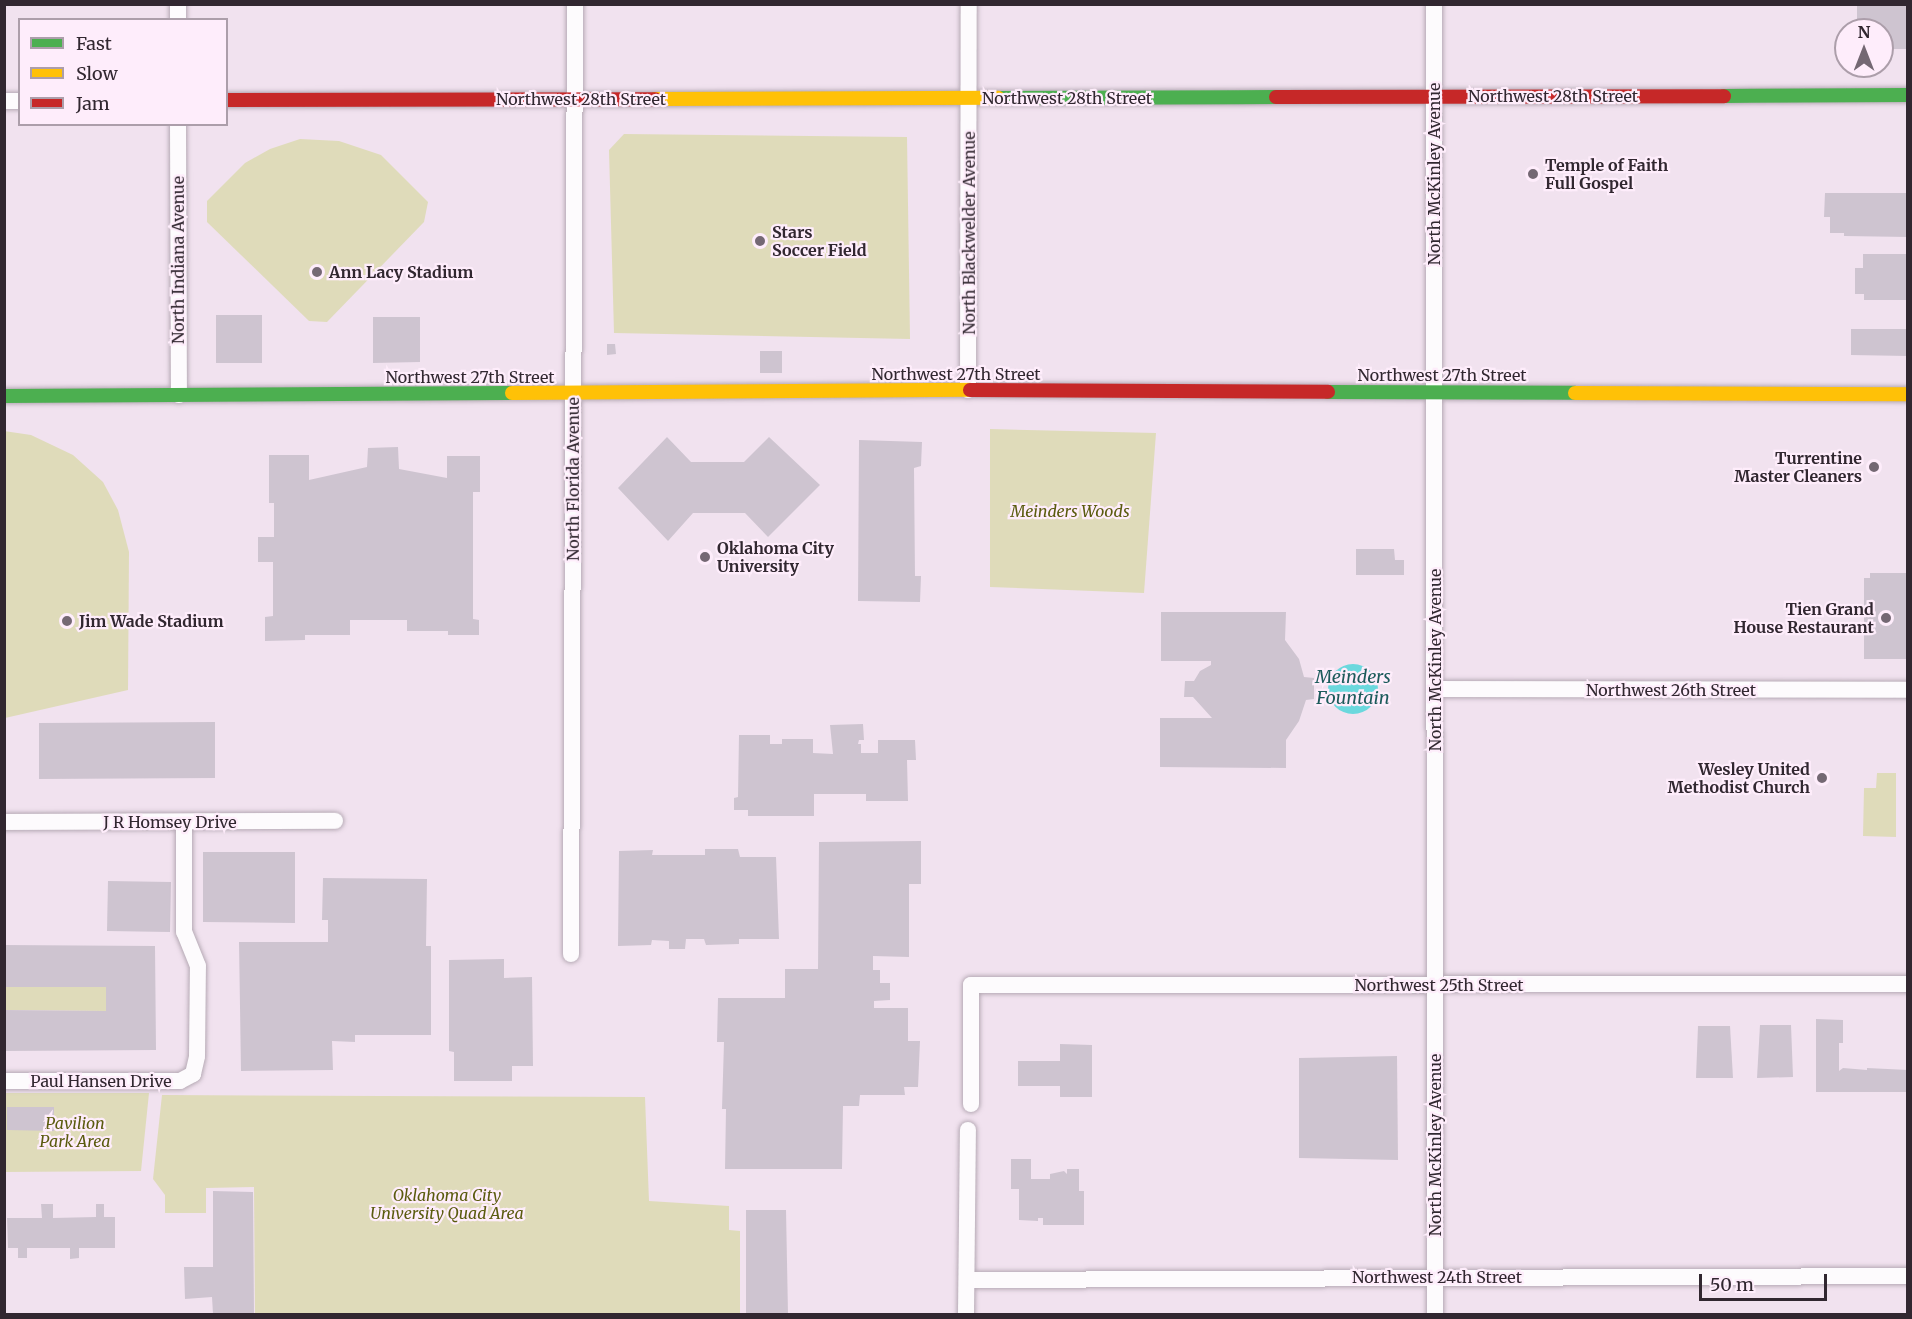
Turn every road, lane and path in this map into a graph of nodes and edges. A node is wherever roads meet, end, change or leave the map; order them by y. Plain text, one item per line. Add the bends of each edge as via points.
1 (575, 4) edge
2 (969, 4) edge
3 (1434, 4) edge
4 (1908, 95) edge
5 (1434, 97) junction
6 (969, 98) junction
7 (574, 99) junction
8 (228, 100) edge
9 (178, 126) edge
10 (968, 390) junction
11 (1434, 392) junction
12 (573, 393) junction
13 (1908, 394) edge
14 (179, 395) junction
15 (4, 396) edge
16 (1435, 689) junction
17 (1908, 690) edge
18 (335, 821) dead end
19 (4, 822) edge
20 (184, 822) junction
21 (571, 954) dead end
22 (1908, 984) edge
23 (1436, 985) junction
24 (4, 1081) edge
25 (971, 1104) dead end
26 (968, 1130) dead end
27 (1908, 1276) edge
28 (1434, 1277) junction
29 (967, 1280) junction
30 (966, 1314) edge
31 (1435, 1314) edge

1 - 7 street, North Florida Avenue
2 - 6 street, North Blackwelder Avenue
3 - 5 street, North McKinley Avenue
4 - 5 street, Northwest 28th Street
5 - 6 street, Northwest 28th Street
5 - 11 street, North McKinley Avenue
6 - 7 street, Northwest 28th Street
6 - 10 street, North Blackwelder Avenue
7 - 8 street, Northwest 28th Street
7 - 12 street, North Florida Avenue
9 - 14 street, North Indiana Avenue
10 - 11 street, Northwest 27th Street
10 - 12 street, Northwest 27th Street
11 - 13 street, Northwest 27th Street
11 - 16 street, North McKinley Avenue
12 - 14 street, Northwest 27th Street
12 - 21 street, North Florida Avenue
14 - 15 street, Northwest 27th Street
16 - 17 street, Northwest 26th Street
16 - 23 street, North McKinley Avenue
18 - 20 street, J R Homsey Drive
19 - 20 street, J R Homsey Drive
20 - 24 street, Paul Hansen Drive via 184,932 198,966 197,1056 193,1074 180,1081
22 - 23 street, Northwest 25th Street
23 - 25 street, Northwest 25th Street via 971,985
23 - 28 street, North McKinley Avenue
26 - 29 street
27 - 28 street, Northwest 24th Street
28 - 29 street, Northwest 24th Street
28 - 31 street, North McKinley Avenue
29 - 30 street

